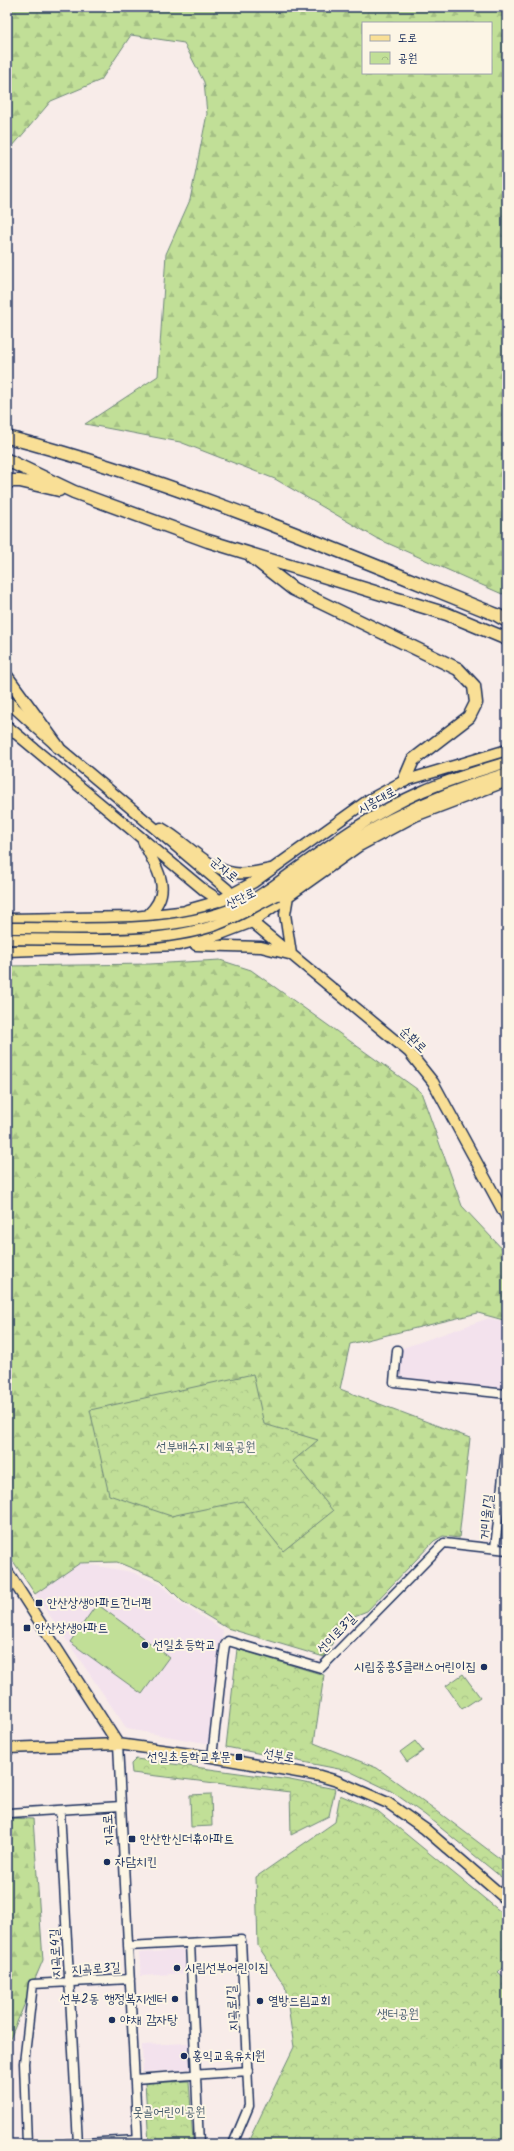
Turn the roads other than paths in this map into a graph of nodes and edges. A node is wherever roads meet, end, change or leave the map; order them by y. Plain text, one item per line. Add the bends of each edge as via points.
1 (7, 437) edge
2 (7, 460) edge
3 (7, 482) edge
4 (74, 492) junction
5 (246, 553) junction
6 (507, 621) edge
7 (507, 639) edge
8 (7, 677) edge
9 (7, 701) edge
10 (7, 726) edge
11 (58, 747) junction
12 (507, 750) edge
13 (507, 762) edge
14 (507, 773) edge
15 (404, 781) junction
16 (507, 782) edge
17 (144, 819) junction
18 (141, 838) junction
19 (203, 869) junction
20 (273, 869) junction
21 (193, 881) junction
22 (274, 891) junction
23 (232, 894) junction
24 (288, 896) junction
25 (219, 901) junction
26 (187, 910) junction
27 (148, 916) junction
28 (7, 919) edge
29 (214, 920) junction
30 (252, 922) junction
31 (7, 928) edge
32 (7, 939) edge
33 (195, 941) junction
34 (176, 945) junction
35 (7, 951) edge
36 (291, 954) junction
37 (507, 1218) edge
38 (397, 1350) dead end
39 (507, 1394) edge
40 (507, 1440) edge
41 (495, 1548) junction
42 (507, 1550) edge
43 (7, 1571) edge
44 (118, 1744) junction
45 (7, 1748) edge
46 (212, 1757) junction
47 (121, 1806) junction
48 (60, 1810) junction
49 (9, 1813) dead end
50 (507, 1900) edge
51 (190, 1943) junction
52 (128, 1946) junction
53 (130, 1979) junction
54 (69, 1982) junction
55 (248, 2071) junction
56 (196, 2074) junction
57 (135, 2079) junction
58 (138, 2142) edge
59 (27, 2144) edge
60 (66, 2144) edge
61 (78, 2144) edge
62 (199, 2144) edge
63 (233, 2144) edge

1 - 6 highway via 66,452 220,503
2 - 4 highway
3 - 4 highway
4 - 5 highway
5 - 7 highway via 448,614
5 - 15 highway via 293,589 458,669 474,686 476,703 470,717 413,760
8 - 11 highway
9 - 11 main road, 군자로
10 - 18 main road, 군자로
11 - 17 main road, 군자로
12 - 15 main road
13 - 22 main road, 시흥대로 via 424,791 393,806 346,834
14 - 22 main road, 시흥대로 via 430,800 390,820
15 - 20 main road via 367,801
16 - 24 main road via 415,816 359,846
17 - 19 main road, 군자로
17 - 20 main road via 175,835 214,866 234,873
18 - 21 main road, 군자로
18 - 27 main road via 157,867 162,888 160,901
19 - 21 main road via 204,879 199,882
19 - 23 main road, 군자로
20 - 23 main road
20 - 24 main road via 266,878 265,886 275,898
21 - 25 main road, 군자로
22 - 29 main road, 산단로, bridge
23 - 25 main road
23 - 30 main road, 군자로
24 - 30 main road
24 - 36 main road via 285,914
25 - 26 main road
25 - 30 main road, 군자로
26 - 27 main road
26 - 33 main road via 197,910 207,919 207,932
27 - 28 main road
29 - 31 main road, bridge via 143,927
29 - 32 main road, bridge via 172,935
30 - 33 main road
30 - 36 main road, 순환로
33 - 34 main road
34 - 35 main road
34 - 36 main road via 261,947
36 - 37 main road, 순환로 via 409,1052 433,1082
38 - 39 street via 394,1382
40 - 41 street, 거미울1길
41 - 42 street, 선이로3길
41 - 46 street, 선이로3길 via 444,1543 321,1668 228,1641 225,1644 223,1658
43 - 44 main road, 지곡로
44 - 45 main road, 선부로
44 - 46 main road, 선부로
44 - 47 street, 지곡로
46 - 50 main road, 선부로 via 320,1776 350,1785 388,1803 425,1829
47 - 48 street
47 - 52 street, 지곡로
48 - 49 street
48 - 54 street, 지곡로4길
51 - 52 street
51 - 55 street, 지곡로1길 via 241,1940
51 - 56 street
52 - 53 street, 지곡로
53 - 54 street, 지곡로3길
53 - 57 street, 지곡로
54 - 59 street, 지곡로3길 via 33,1984 24,2063
54 - 61 street, 지곡로4길
55 - 56 street
55 - 63 street, 지곡로1길 via 249,2106
56 - 57 street
56 - 62 street
57 - 58 street, 지곡로
58 - 61 street
60 - 61 street

